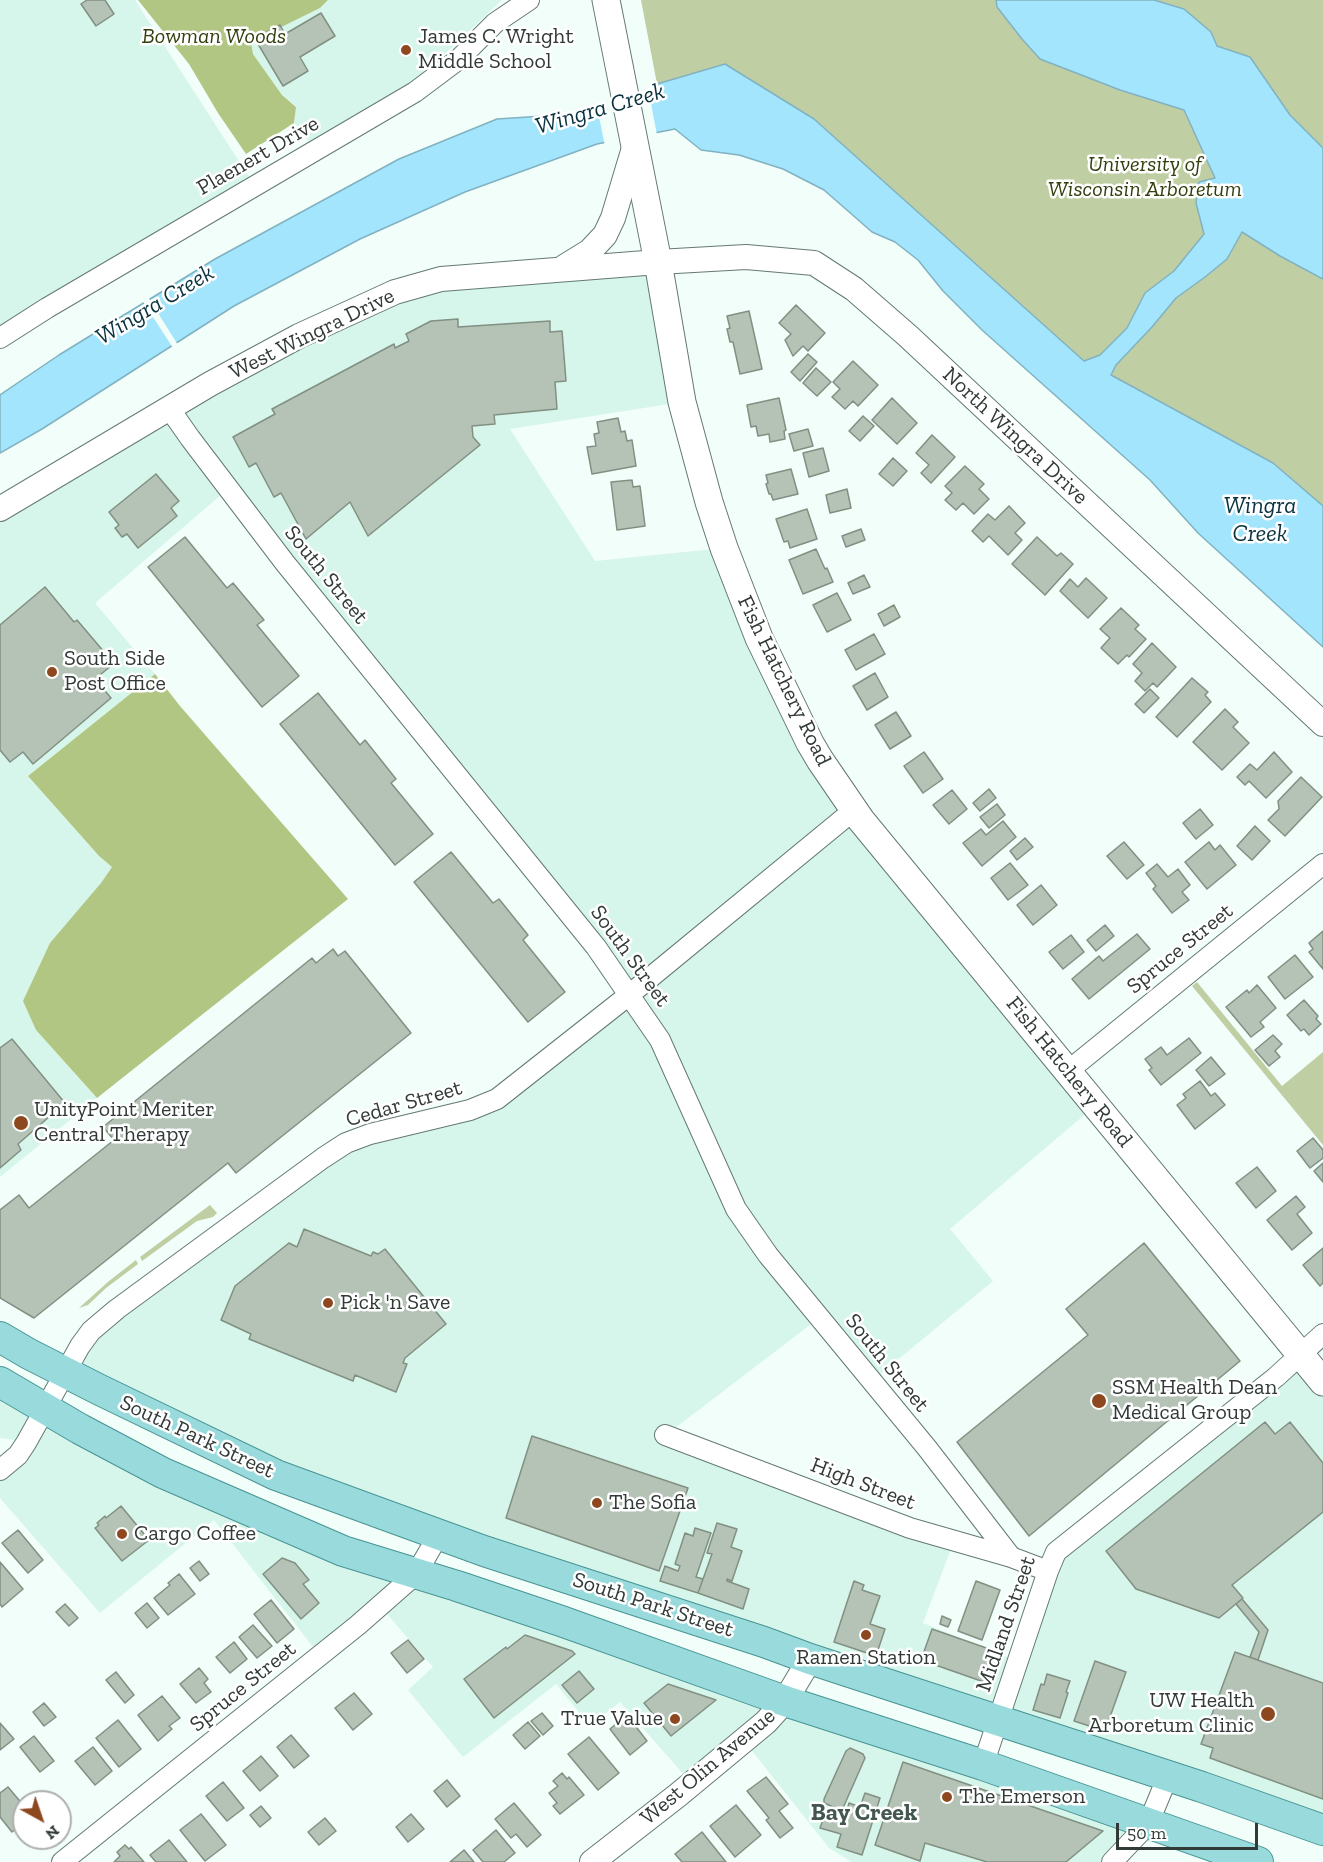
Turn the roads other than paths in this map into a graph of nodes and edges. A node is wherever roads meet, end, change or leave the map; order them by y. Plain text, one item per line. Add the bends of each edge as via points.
1 (529, 0) edge
2 (606, 0) edge
3 (634, 148) junction
4 (658, 262) junction
5 (561, 269) junction
6 (0, 338) edge
7 (170, 408) junction
8 (0, 509) edge
9 (1323, 724) edge
10 (854, 810) junction
11 (1323, 864) edge
12 (628, 995) junction
13 (1068, 1071) junction
14 (1323, 1334) edge
15 (0, 1337) edge
16 (1301, 1354) junction
17 (64, 1372) junction
18 (0, 1382) edge
19 (1323, 1382) edge
20 (45, 1408) junction
21 (665, 1435) dead end
22 (0, 1470) edge
23 (439, 1534) junction
24 (1011, 1557) junction
25 (1048, 1570) junction
26 (416, 1574) junction
27 (810, 1659) junction
28 (785, 1701) junction
29 (998, 1720) junction
30 (983, 1765) junction
31 (1167, 1776) junction
32 (1148, 1824) junction
33 (1323, 1830) edge
34 (62, 1862) edge
35 (592, 1862) edge
36 (1112, 1862) edge
37 (1258, 1862) edge

1 - 6 street, Plaenert Drive via 495,23 459,59 415,92
2 - 3 main road, Fish Hatchery Road
3 - 4 main road, Fish Hatchery Road
3 - 5 street via 605,235 590,251
4 - 5 street, West Wingra Drive
4 - 9 street, North Wingra Drive via 746,257 814,264 854,289
4 - 10 main road, Fish Hatchery Road via 682,402 724,548 759,638 810,743
5 - 7 street, West Wingra Drive via 441,279 395,292 299,336
7 - 8 street, West Wingra Drive
7 - 12 street, South Street via 285,563 596,946
10 - 12 street, Cedar Street
10 - 13 main road, Fish Hatchery Road
11 - 13 street, Spruce Street
12 - 17 street, Cedar Street via 487,1104 370,1134 330,1153 106,1317 85,1339
12 - 24 street, South Street via 660,1040 736,1209 768,1255
13 - 16 main road, Fish Hatchery Road
14 - 16 street, Midland Street
15 - 17 main road, South Park Street
16 - 19 main road, Fish Hatchery Road
16 - 25 street, Midland Street via 1056,1552
17 - 20 street, Cedar Street
17 - 23 main road, South Park Street via 276,1475
18 - 20 main road, South Park Street
20 - 22 street, Cedar Street via 23,1447
20 - 26 main road, South Park Street via 199,1489 343,1551
21 - 24 street, High Street via 910,1528
23 - 26 street, Spruce Street
23 - 27 main road, South Park Street
24 - 25 street, High Street
25 - 29 street, Midland Street
26 - 28 main road, South Park Street
26 - 34 street, Spruce Street
27 - 28 street, West Olin Avenue
27 - 29 main road, South Park Street
28 - 30 main road, South Park Street
28 - 35 street, West Olin Avenue via 745,1741
29 - 30 street, Midland Street
29 - 31 main road, South Park Street
30 - 32 main road, South Park Street
31 - 32 street
31 - 33 main road, South Park Street
32 - 36 street
32 - 37 main road, South Park Street

